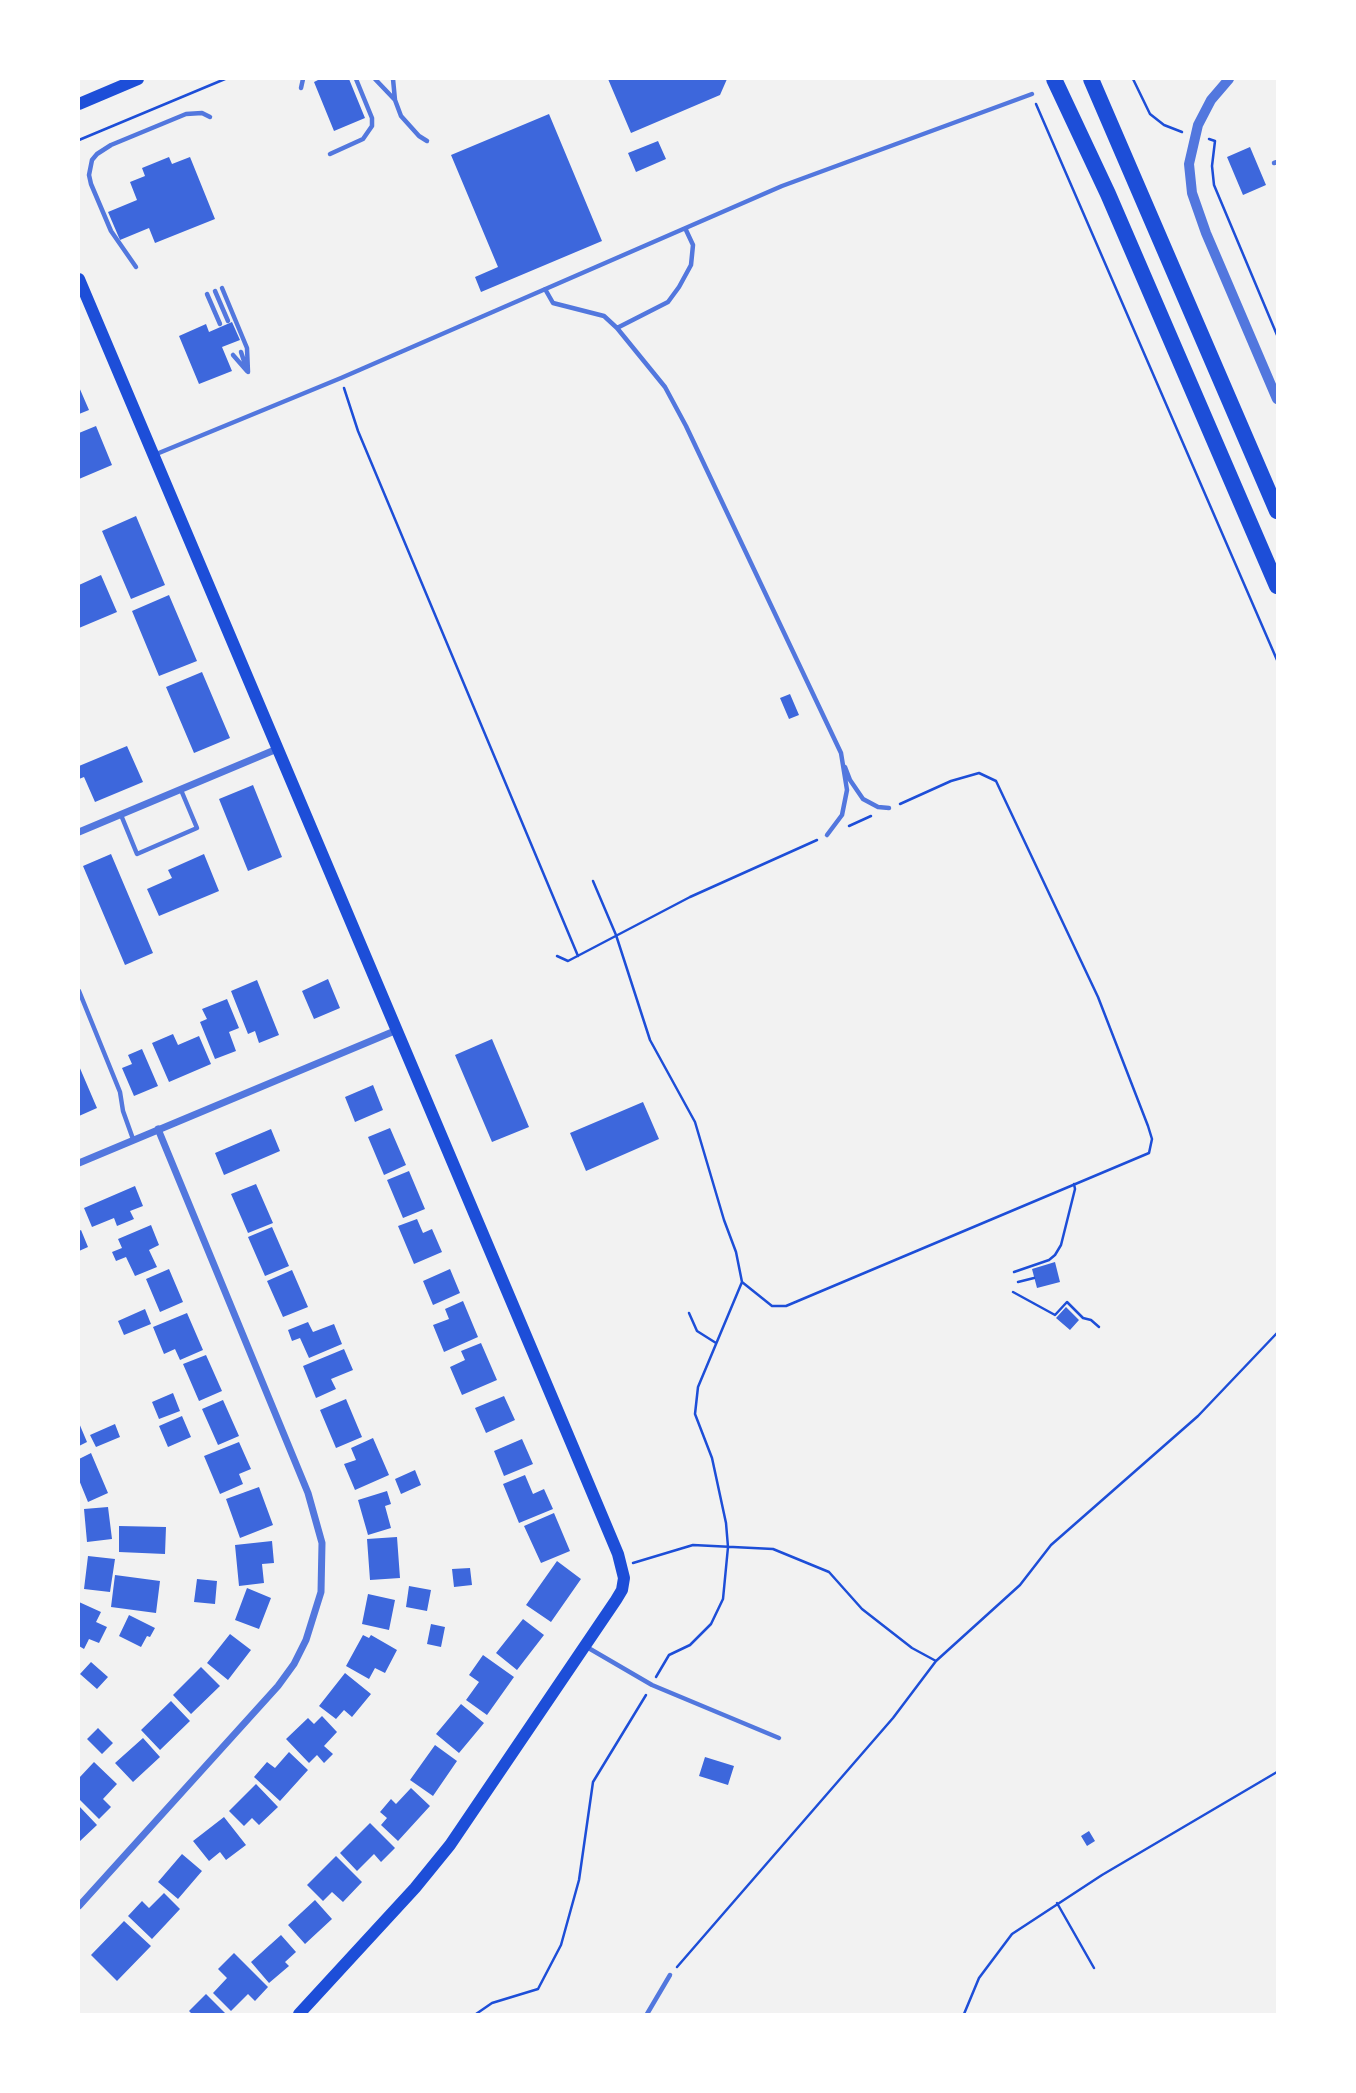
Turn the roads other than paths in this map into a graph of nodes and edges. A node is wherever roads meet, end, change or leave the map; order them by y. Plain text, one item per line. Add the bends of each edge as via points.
1 (138, 79) edge
2 (303, 79) edge
3 (356, 79) edge
4 (375, 79) edge
5 (393, 79) edge
6 (1054, 79) edge
7 (1091, 79) edge
8 (1229, 79) edge
9 (301, 88) dead end
10 (1032, 94) road end
11 (395, 100) junction
12 (79, 104) edge
13 (210, 117) dead end
14 (428, 141) dead end
15 (330, 153) dead end
16 (685, 230) junction
17 (136, 267) dead end
18 (79, 279) edge
19 (222, 288) dead end
20 (545, 289) junction
21 (215, 291) dead end
22 (207, 294) dead end
23 (228, 321) dead end
24 (220, 324) dead end
25 (617, 328) junction
26 (241, 352) dead end
27 (233, 355) dead end
28 (248, 372) junction
29 (1277, 399) edge
30 (153, 456) junction
31 (1277, 511) edge
32 (1277, 586) edge
33 (278, 749) junction
34 (841, 753) junction
35 (181, 790) junction
36 (889, 808) road end
37 (121, 815) junction
38 (79, 832) edge
39 (827, 835) road end
40 (79, 991) edge
41 (397, 1030) junction
42 (158, 1129) junction
43 (133, 1139) junction
44 (79, 1163) edge
45 (584, 1646) junction
46 (779, 1738) dead end
47 (79, 1906) edge
48 (670, 1975) road end
49 (299, 2014) edge
50 (647, 2014) edge

1 - 12 main road
2 - 9 lane
3 - 15 lane via 372,126 363,139
4 - 11 lane
5 - 11 lane
6 - 32 highway via 1095,163
7 - 31 highway
8 - 29 street via 1210,100 1189,164 1196,208
10 - 16 lane via 782,186
11 - 14 lane via 409,127
13 - 17 lane via 186,114 111,145 92,160 89,175 96,196 111,231
16 - 20 lane
16 - 25 lane via 692,245 691,265 679,287 668,302
18 - 30 main road
19 - 28 lane via 247,348
20 - 25 lane via 553,303 604,316
20 - 30 lane
21 - 23 lane
22 - 24 lane
25 - 34 lane via 665,387
26 - 28 lane
27 - 28 lane
30 - 33 main road
33 - 35 street
33 - 41 main road
34 - 36 lane via 856,790 870,804
34 - 39 lane via 847,790 842,815
35 - 37 street
35 - 37 lane via 197,828 137,854
37 - 38 street
40 - 43 lane via 120,1091
41 - 42 street
41 - 45 main road via 622,1566 622,1590
42 - 43 street
42 - 47 street via 308,1493 322,1543 321,1592 306,1640 278,1686
43 - 44 street
45 - 46 lane via 652,1685
45 - 49 main road via 450,1845
48 - 50 lane

